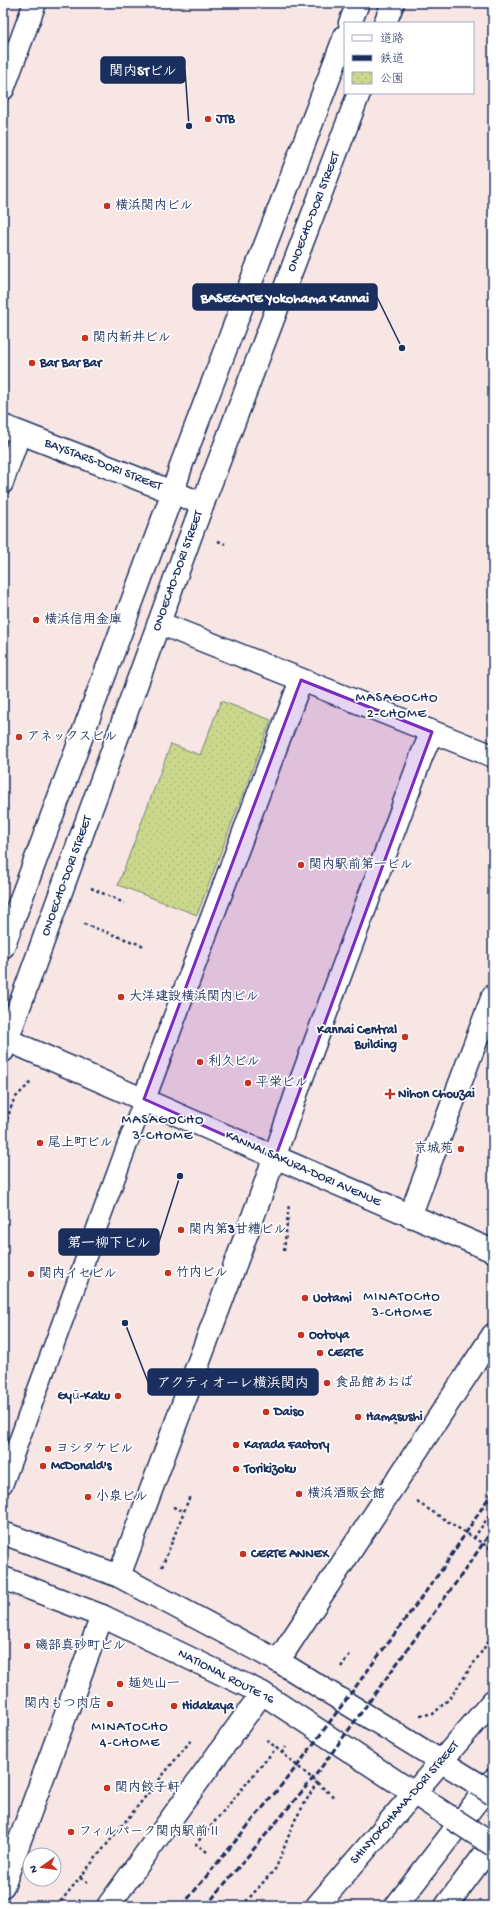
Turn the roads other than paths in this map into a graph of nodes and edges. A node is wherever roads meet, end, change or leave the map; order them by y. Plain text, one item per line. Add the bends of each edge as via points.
1 (35, 3) edge
2 (358, 3) edge
3 (393, 3) edge
4 (350, 22) edge
5 (385, 22) edge
6 (344, 39) edge
7 (3, 89) edge
8 (359, 94) edge
9 (12, 430) edge
10 (3, 484) edge
11 (173, 492) junction
12 (203, 504) junction
13 (159, 623) junction
14 (301, 680) junction
15 (432, 732) junction
16 (493, 756) edge
17 (3, 947) edge
18 (493, 996) edge
19 (4, 1043) edge
20 (144, 1099) junction
21 (275, 1158) junction
22 (410, 1216) junction
23 (493, 1251) edge
24 (493, 1335) edge
25 (3, 1484) edge
26 (3, 1533) edge
27 (119, 1576) junction
28 (3, 1578) edge
29 (102, 1616) junction
30 (278, 1661) junction
31 (262, 1693) junction
32 (493, 1701) edge
33 (442, 1760) junction
34 (488, 1786) edge
35 (414, 1793) junction
36 (493, 1844) edge
37 (3, 1886) edge
38 (108, 1906) edge
39 (317, 1906) edge
40 (396, 1906) edge
41 (446, 1906) edge

1 - 7 main road
2 - 4 main road
3 - 5 main road
6 - 11 main road
8 - 12 main road, ONOECHO-DORI STREET
9 - 10 lane
9 - 11 main road, BAYSTARS-DORI STREET
11 - 12 main road, BAYSTARS-DORI STREET
11 - 17 main road
12 - 13 main road, ONOECHO-DORI STREET
13 - 14 main road
13 - 19 main road, ONOECHO-DORI STREET
14 - 15 main road
14 - 20 main road
15 - 16 main road
15 - 21 main road via 303,1075
18 - 22 main road
19 - 20 main road, KANNAI SAKURA-DORI AVENUE
20 - 21 main road, KANNAI SAKURA-DORI AVENUE
20 - 25 lane
21 - 22 main road, KANNAI SAKURA-DORI AVENUE
21 - 27 main road
22 - 23 main road, KANNAI SAKURA-DORI AVENUE
24 - 30 main road
26 - 27 main road
27 - 30 main road
28 - 29 main road, NATIONAL ROUTE 16
29 - 31 main road, NATIONAL ROUTE 16
29 - 37 main road
30 - 33 main road
31 - 35 main road, NATIONAL ROUTE 16
31 - 38 main road
32 - 33 main road, SHINYOKOHAMA-DORI STREET
33 - 34 main road
33 - 35 main road, SHINYOKOHAMA-DORI STREET
34 - 40 main road
35 - 36 main road, NATIONAL ROUTE 16, bridge
35 - 39 main road, SHINYOKOHAMA-DORI STREET
36 - 41 main road

